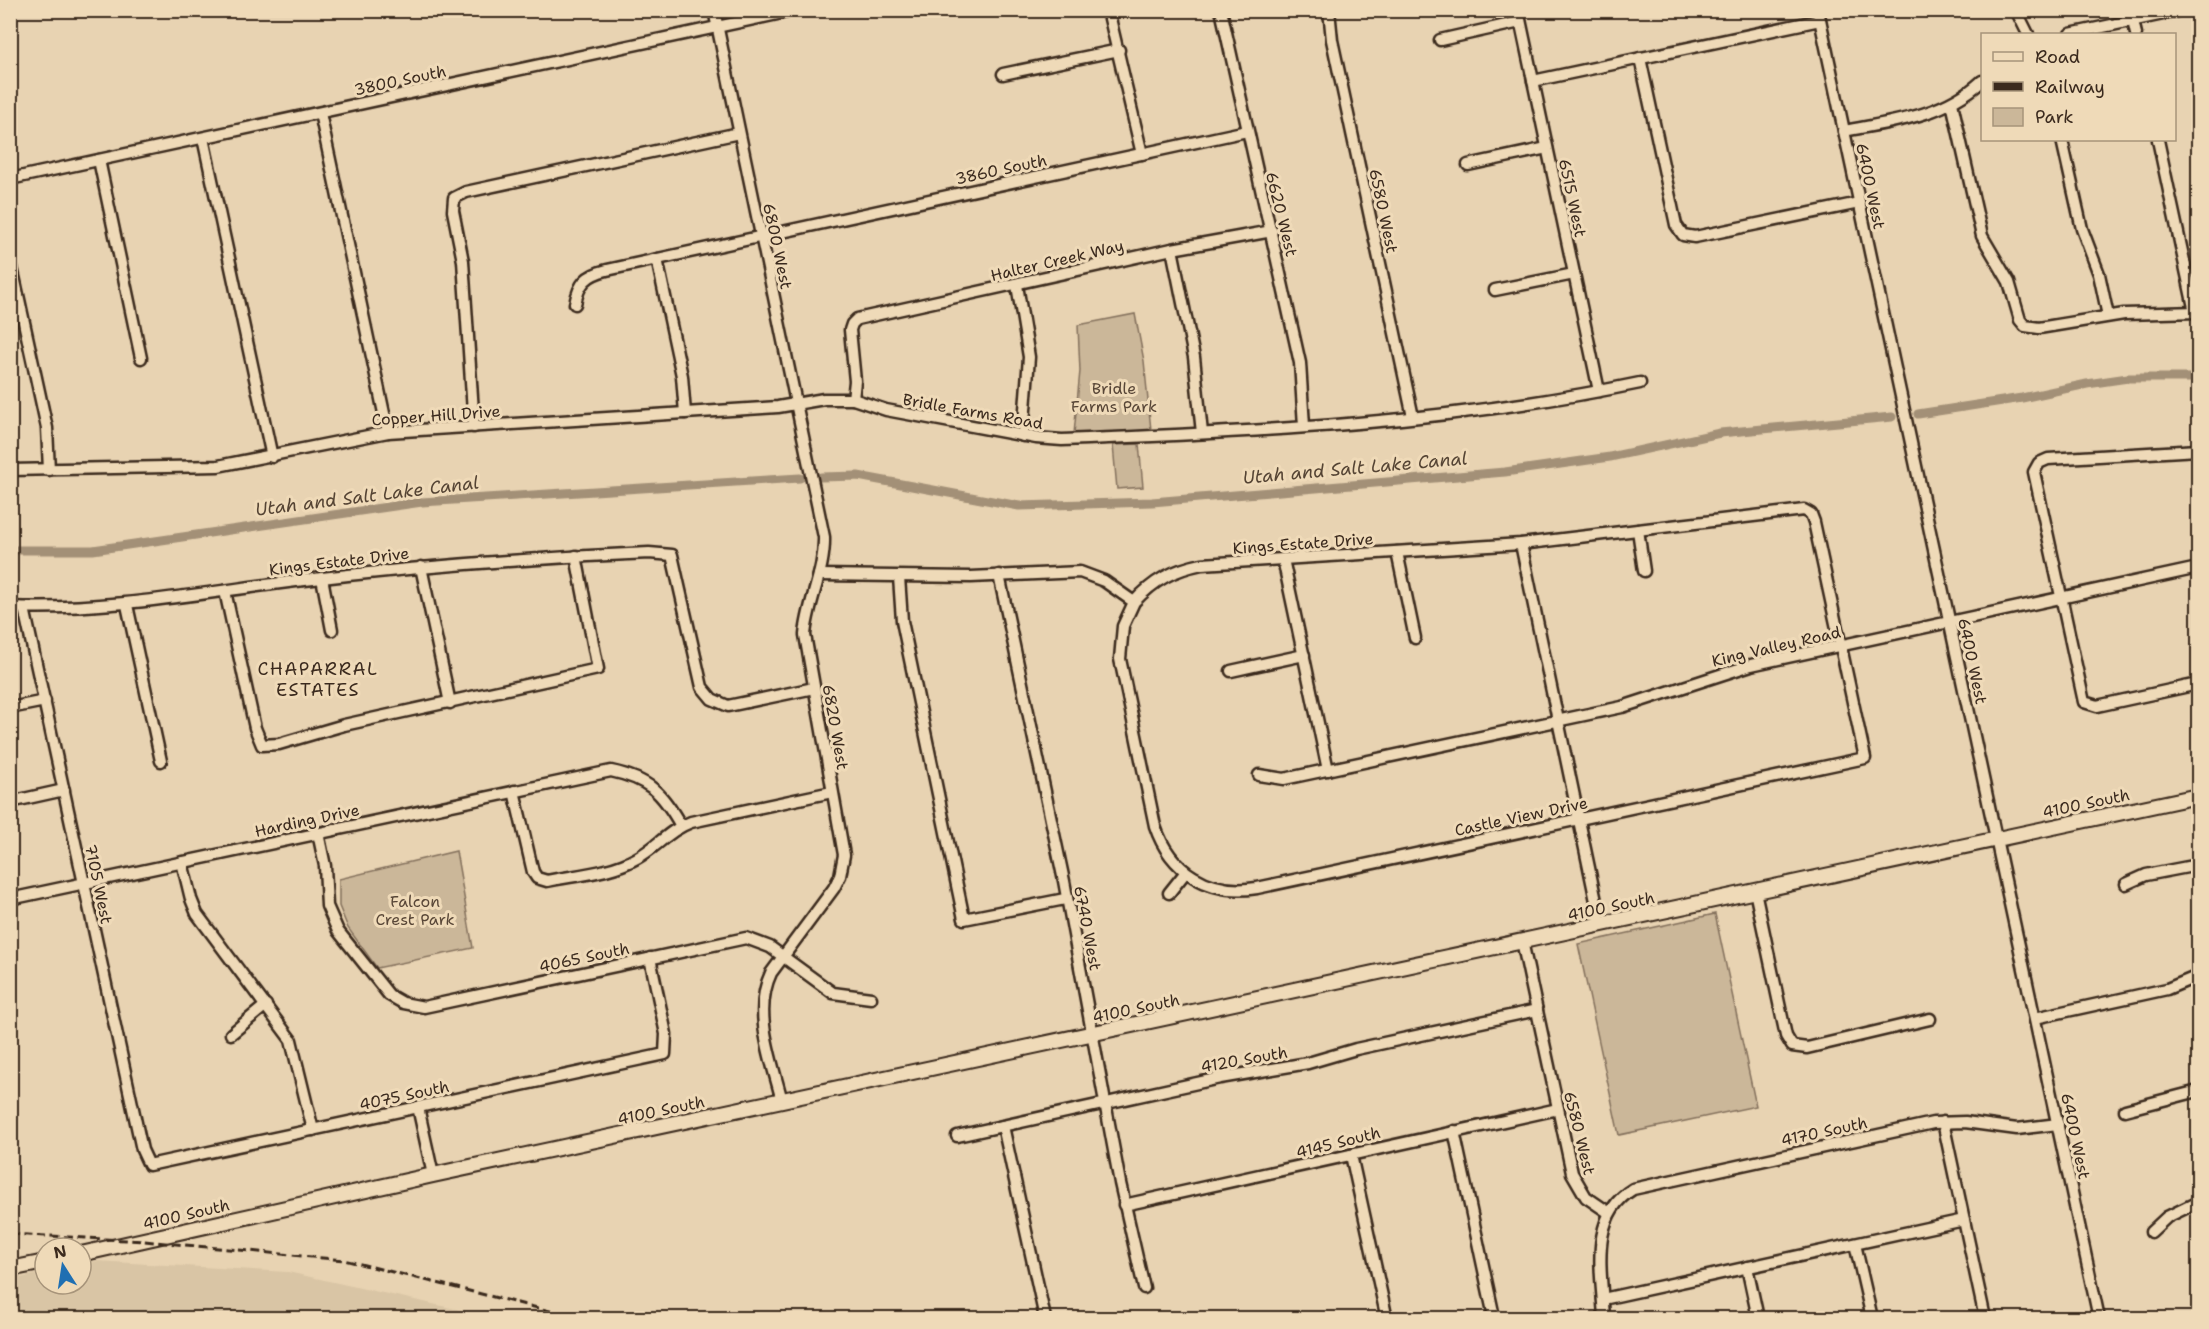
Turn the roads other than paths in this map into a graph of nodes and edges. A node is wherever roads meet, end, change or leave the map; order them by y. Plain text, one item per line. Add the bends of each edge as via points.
1 (714, 10) edge
2 (796, 10) edge
3 (1108, 10) edge
4 (1221, 10) edge
5 (1329, 10) edge
6 (1518, 10) edge
7 (2016, 10) edge
8 (2182, 10) edge
9 (1819, 15) edge
10 (2133, 21) junction
11 (1520, 22) junction
12 (718, 27) junction
13 (2028, 33) edge
14 (2075, 33) edge
15 (2136, 33) edge
16 (1440, 40) dead end
17 (1119, 50) junction
18 (1640, 58) junction
19 (1003, 74) dead end
20 (1533, 81) junction
21 (1981, 82) edge
22 (1952, 103) junction
23 (320, 113) junction
24 (1247, 131) junction
25 (1844, 131) junction
26 (739, 133) junction
27 (203, 138) junction
28 (2062, 141) edge
29 (2158, 141) edge
30 (1547, 148) junction
31 (1142, 154) junction
32 (99, 160) junction
33 (1468, 165) dead end
34 (10, 179) edge
35 (1859, 203) junction
36 (1272, 231) junction
37 (761, 236) junction
38 (1172, 249) junction
39 (10, 258) edge
40 (657, 259) junction
41 (1574, 274) junction
42 (1017, 285) junction
43 (1495, 290) dead end
44 (575, 304) dead end
45 (2197, 312) edge
46 (2108, 316) junction
47 (141, 358) dead end
48 (1640, 382) dead end
49 (1599, 391) junction
50 (853, 399) junction
51 (795, 405) junction
52 (685, 414) junction
53 (1413, 417) junction
54 (1304, 426) junction
55 (474, 427) junction
56 (388, 432) junction
57 (1203, 433) junction
58 (1023, 436) junction
59 (2199, 450) edge
60 (272, 456) junction
61 (10, 470) edge
62 (49, 470) junction
63 (813, 487) joint
64 (1638, 530) junction
65 (1521, 544) junction
66 (1397, 552) junction
67 (576, 556) junction
68 (1283, 559) junction
69 (421, 567) junction
70 (2199, 568) edge
71 (1644, 571) dead end
72 (819, 575) junction
73 (999, 575) junction
74 (899, 577) junction
75 (322, 578) junction
76 (225, 591) junction
77 (2060, 598) junction
78 (1134, 602) junction
79 (127, 604) junction
80 (10, 607) edge
81 (24, 608) junction
82 (1949, 622) junction
83 (332, 630) dead end
84 (1415, 638) dead end
85 (1840, 646) junction
86 (1304, 656) junction
87 (1231, 671) dead end
88 (2199, 684) edge
89 (814, 688) junction
90 (45, 701) junction
91 (450, 703) junction
92 (10, 708) edge
93 (1558, 721) junction
94 (161, 761) dead end
95 (1328, 770) junction
96 (1259, 775) dead end
97 (64, 790) junction
98 (514, 791) junction
99 (832, 792) junction
100 (2199, 796) edge
101 (10, 802) edge
102 (1579, 819) junction
103 (681, 826) junction
104 (318, 833) junction
105 (1996, 839) junction
106 (182, 862) junction
107 (2199, 865) edge
108 (1185, 873) junction
109 (2126, 884) dead end
110 (84, 885) junction
111 (1755, 891) junction
112 (1169, 894) dead end
113 (1065, 899) junction
114 (10, 900) edge
115 (1601, 925) junction
116 (1522, 942) junction
117 (784, 957) junction
118 (650, 958) junction
119 (2199, 976) edge
120 (870, 998) dead end
121 (267, 1005) junction
122 (1537, 1010) junction
123 (1930, 1018) dead end
124 (2035, 1018) junction
125 (231, 1034) dead end
126 (1092, 1034) junction
127 (2199, 1091) edge
128 (782, 1101) junction
129 (1106, 1103) junction
130 (418, 1107) junction
131 (1558, 1109) junction
132 (2126, 1110) dead end
133 (1943, 1122) junction
134 (2058, 1124) junction
135 (1003, 1126) junction
136 (313, 1130) junction
137 (1454, 1131) junction
138 (957, 1136) dead end
139 (1351, 1155) junction
140 (149, 1165) joint
141 (433, 1175) junction
142 (2199, 1202) edge
143 (1124, 1205) junction
144 (1608, 1212) junction
145 (1964, 1220) junction
146 (2151, 1232) dead end
147 (1855, 1244) junction
148 (93, 1251) edge
149 (33, 1264) edge
150 (1747, 1267) junction
151 (10, 1269) edge
152 (1144, 1288) dead end
153 (1603, 1299) junction
154 (1385, 1310) dead end
155 (1492, 1312) dead end
156 (1045, 1318) edge
157 (1604, 1318) edge
158 (1758, 1318) edge
159 (1872, 1318) edge
160 (1985, 1318) edge
161 (2099, 1318) edge

1 - 12 street, 6800 West
2 - 12 street, 3800 South
3 - 17 street
4 - 24 street, 6620 West
5 - 53 street, 6580 West via 1332,40
6 - 11 street, 6515 West
7 - 13 street
8 - 10 street
9 - 18 street
9 - 25 street, 6400 West
10 - 14 street
10 - 15 street
11 - 16 street
11 - 20 street, 6515 West
12 - 23 street, 3800 South
12 - 26 street, 6800 West
17 - 19 street
17 - 31 street
18 - 20 street
18 - 35 street via 1676,225 1683,235 1695,237
20 - 30 street, 6515 West
21 - 22 street
22 - 25 street via 1930,113
22 - 46 street via 1983,236 2009,282 2020,320 2028,329
23 - 27 street, 3800 South
23 - 56 street
24 - 31 street, 3860 South
24 - 36 street, 6620 West
25 - 35 street, 6400 West
26 - 37 street, 6800 West
26 - 55 street via 466,192 454,198 463,261
27 - 32 street, 3800 South
27 - 60 street
28 - 46 street via 2082,229 2099,274
29 - 45 street
30 - 33 street
30 - 41 street, 6515 West
31 - 37 street, 3860 South
32 - 34 street, 3800 South
32 - 47 street
35 - 82 street, 6400 West
36 - 38 street, Halter Creek Way
36 - 54 street, 6620 West via 1302,372
37 - 40 street, 3860 South
37 - 51 street, 6800 West
38 - 42 street, Halter Creek Way
38 - 57 street via 1194,357
39 - 62 street via 47,428
40 - 44 street, 3860 South via 589,276 579,286
40 - 52 street via 682,376
41 - 43 street
41 - 49 street, 6515 West
42 - 50 street, Halter Creek Way via 861,317 852,324 850,334
42 - 58 street via 1029,357
45 - 46 street
48 - 49 street, Bridle Farms Road
49 - 53 street, Bridle Farms Road
50 - 51 street, Bridle Farms Road via 832,398
50 - 58 street, Bridle Farms Road via 886,410
51 - 52 street, Copper Hill Drive
51 - 63 street, 6800 West
52 - 55 street, Copper Hill Drive
53 - 54 street, Bridle Farms Road
54 - 57 street, Bridle Farms Road
55 - 56 street, Copper Hill Drive
56 - 60 street, Copper Hill Drive
57 - 58 street, Bridle Farms Road via 1062,440
59 - 77 street via 2048,459 2036,466 2034,479
60 - 62 street, Copper Hill Drive via 218,466
61 - 62 street, Copper Hill Drive
63 - 72 street, 6820 West via 824,537
64 - 65 street, Kings Estate Drive
64 - 71 street
64 - 85 street, Kings Estate Drive via 1795,509 1808,511 1814,522
65 - 66 street, Kings Estate Drive
65 - 93 street
66 - 68 street, Kings Estate Drive
66 - 84 street
67 - 69 street, Kings Estate Drive
67 - 89 street, Kings Estate Drive via 672,555 702,687 712,699 728,705
67 - 91 street via 598,669
68 - 78 street, Kings Estate Drive via 1181,568 1161,577
68 - 86 street
69 - 75 street, Kings Estate Drive
69 - 91 street
70 - 77 street, King Valley Road
72 - 74 street
72 - 89 street, 6820 West via 805,635
73 - 74 street
73 - 78 street via 1080,572 1104,581
73 - 113 street, 6740 West
74 - 113 street via 902,621 964,919
75 - 76 street, Kings Estate Drive
75 - 83 street
76 - 79 street, Kings Estate Drive
76 - 91 street via 262,745
77 - 82 street, King Valley Road
77 - 88 street via 2080,695 2086,704 2097,706
78 - 108 street, Castle View Drive via 1121,635 1121,667 1155,826 1166,850
79 - 81 street, Kings Estate Drive
79 - 94 street
80 - 81 street, Kings Estate Drive
81 - 90 street, 7105 West
82 - 85 street, King Valley Road
82 - 105 street, 6400 West
85 - 93 street, King Valley Road via 1736,668 1644,701
85 - 102 street, Castle View Drive via 1865,758
86 - 87 street
86 - 95 street
89 - 99 street, 6820 West
90 - 92 street
90 - 97 street, 7105 West
93 - 95 street, King Valley Road
93 - 102 street
95 - 96 street, King Valley Road via 1284,779
97 - 101 street
97 - 110 street, 7105 West
98 - 103 street, Harding Drive via 611,771 645,782 660,794
98 - 103 street via 535,876 547,881 626,864
98 - 104 street, Harding Drive
99 - 103 street
99 - 117 street, 6820 West via 844,855 840,876
100 - 105 main road, 4100 South
102 - 108 street, Castle View Drive via 1247,890 1219,888
102 - 115 street
104 - 106 street, Harding Drive
104 - 118 street, 4065 South via 331,918 389,995 402,1003 424,1007
105 - 111 main road, 4100 South
105 - 124 street, 6400 West
106 - 110 street, Harding Drive
106 - 121 street via 197,914
107 - 109 street via 2146,875
108 - 112 street
110 - 114 street, Harding Drive
110 - 140 street, 7105 West via 141,1150
111 - 115 main road, 4100 South
111 - 123 street via 1786,1036 1792,1046 1807,1048
113 - 126 street, 6740 West
115 - 116 main road, 4100 South
116 - 122 street, 6580 West
116 - 126 main road, 4100 South
117 - 118 street, 4065 South via 760,941 746,938
117 - 120 street, 4065 South via 833,993
117 - 128 street, 6820 West via 771,973 762,1001
118 - 130 street, 4075 South via 666,1034 665,1054
119 - 124 street via 2167,989
121 - 125 street
121 - 136 street via 294,1049
122 - 129 street, 4120 South via 1308,1063
122 - 131 street, 6580 West
124 - 134 street, 6400 West
126 - 128 main road, 4100 South
126 - 129 street, 6740 West
127 - 132 street
128 - 141 main road, 4100 South
129 - 135 street, 4120 South
129 - 143 street, 6740 West
130 - 136 street, 4075 South
130 - 141 street
131 - 137 street, 4145 South
131 - 144 street, 6580 West via 1577,1185
133 - 134 street, 4170 South via 2017,1129
133 - 144 street, 4170 South via 1647,1184 1626,1193
133 - 145 street
134 - 161 street, 6400 West
135 - 138 street, 4120 South
135 - 156 street
136 - 140 street, 4075 South
137 - 139 street, 4145 South
137 - 155 street
139 - 143 street, 4145 South
139 - 154 street
141 - 148 main road, 4100 South
142 - 146 street via 2167,1216
143 - 152 street, 6740 West
144 - 153 street via 1602,1234
145 - 147 street
145 - 160 street
147 - 150 street
147 - 159 street
149 - 151 main road
150 - 153 street
150 - 158 street
153 - 157 street

